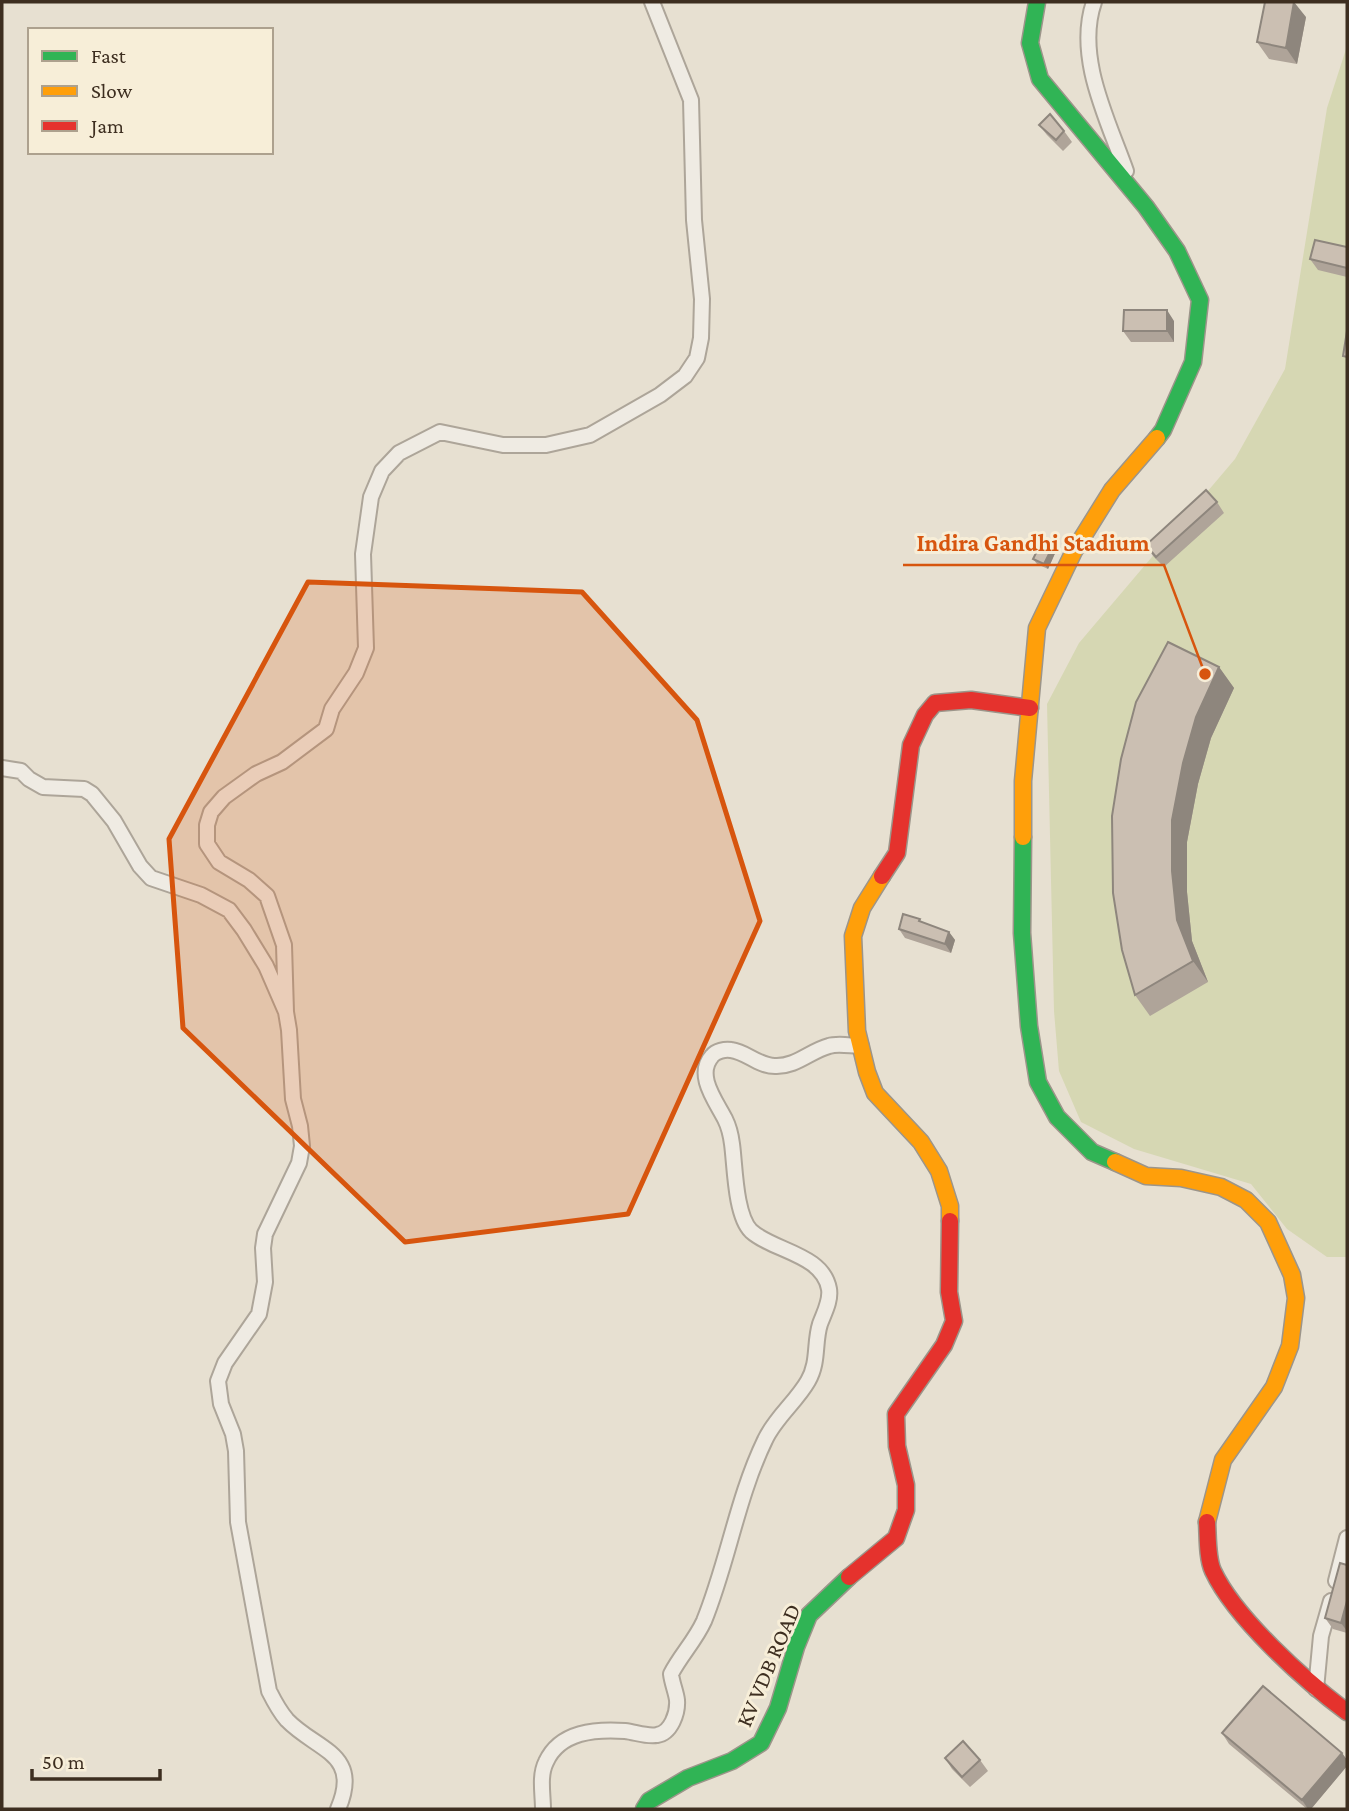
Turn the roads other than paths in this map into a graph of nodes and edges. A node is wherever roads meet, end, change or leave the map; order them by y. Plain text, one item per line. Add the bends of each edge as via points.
1 (652, 2) edge
2 (1038, 2) edge
3 (1094, 2) edge
4 (1132, 189) junction
5 (1030, 708) junction
6 (2, 768) edge
7 (286, 1012) junction
8 (861, 1046) junction
9 (1347, 1538) edge
10 (1316, 1689) junction
11 (1347, 1712) edge
12 (338, 1809) edge
13 (543, 1809) edge
14 (644, 1809) edge

1 - 7 street via 691,100 694,220 702,299 697,358 685,376 660,395 590,435 546,445 503,445 440,432 399,453 382,471 371,496 363,554 366,648 356,673 332,709 326,729 224,797 207,825 207,845 219,862 267,896 284,945
2 - 4 main road via 1030,43 1040,79
3 - 4 street via 1088,43 1095,82
4 - 5 main road via 1177,251 1200,300 1193,362 1163,430 1112,490 1074,551 1037,628
5 - 8 main road, KV VDB ROAD via 952,700 935,703 925,715 911,745 897,853 862,908 853,936
5 - 10 main road via 1023,781 1022,933 1038,1083 1057,1117 1092,1152 1146,1175 1221,1187 1246,1200 1268,1222 1292,1275 1296,1298 1290,1346 1274,1387 1223,1460 1207,1524 1212,1569 1239,1611
6 - 7 street via 21,771 43,787 84,789 92,794 151,878 201,895 229,911 266,966
7 - 12 street via 302,1146 265,1234 265,1282 259,1314 225,1363 218,1392 236,1451 238,1522 269,1691 288,1722 341,1763 346,1784
8 - 13 street via 831,1045 788,1065 759,1063 730,1050 710,1058 705,1071 731,1137 736,1190 749,1229 813,1264 829,1288 816,1360 808,1382 765,1439 739,1505 704,1620 670,1674 677,1701 671,1725 658,1735 580,1732 563,1741 546,1760 541,1776
8 - 14 main road, KV VDB ROAD via 876,1093 921,1142 939,1171 950,1206 954,1321 944,1345 896,1414 906,1510 896,1538 809,1615 778,1708 761,1742 688,1778 649,1801
9 - 10 street via 1321,1636
10 - 11 main road

